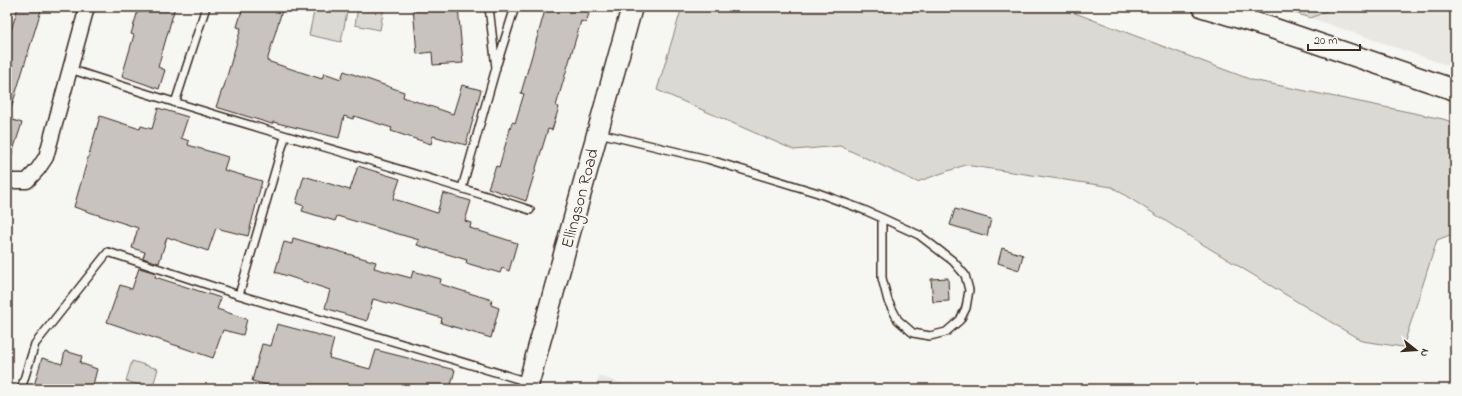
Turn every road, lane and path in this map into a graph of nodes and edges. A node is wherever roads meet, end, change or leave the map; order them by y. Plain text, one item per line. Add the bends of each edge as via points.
1 (87, 7) edge
2 (206, 7) edge
3 (489, 7) edge
4 (515, 7) edge
5 (632, 7) edge
6 (1203, 7) edge
7 (496, 68) junction
8 (70, 69) junction
9 (1455, 90) edge
10 (175, 103) junction
11 (597, 132) junction
12 (285, 137) junction
13 (7, 180) edge
14 (462, 188) junction
15 (530, 210) dead end
16 (882, 218) junction
17 (239, 295) junction
18 (528, 385) edge
19 (21, 389) edge

1 - 8 street
2 - 10 lane
3 - 7 lane
4 - 7 lane
5 - 11 main road, Ellingson Road
6 - 9 main road
7 - 14 lane
8 - 10 lane
8 - 13 street via 46,157 27,181
10 - 12 lane
11 - 16 lane via 707,159 818,193
11 - 18 main road, Ellingson Road
12 - 14 lane
12 - 17 lane
14 - 15 lane
16 - 16 lane via 919,235 953,261 966,276 969,290 966,308 960,320 946,332 930,336 913,333 898,320 888,300 882,278
17 - 18 lane
17 - 19 lane via 108,252 35,344

